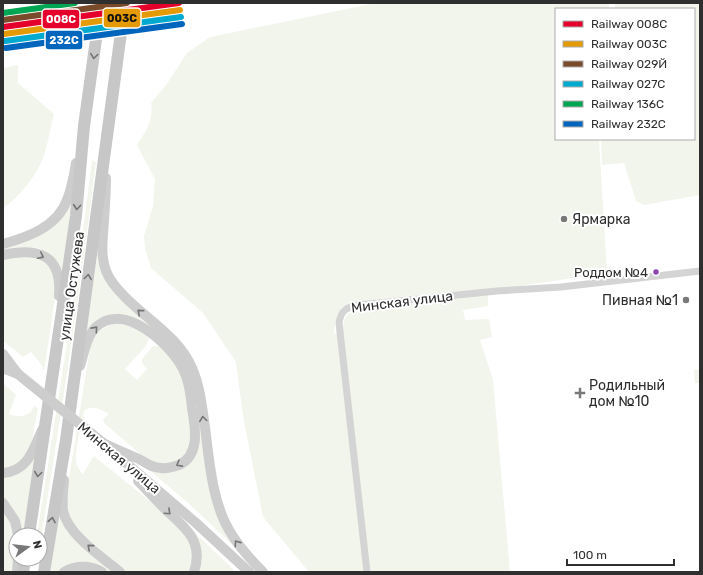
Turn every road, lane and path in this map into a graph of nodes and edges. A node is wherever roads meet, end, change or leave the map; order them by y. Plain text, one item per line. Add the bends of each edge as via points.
1 (101, 3) edge
2 (124, 3) edge
3 (109, 124) junction
4 (84, 126) junction
5 (3, 244) edge
6 (3, 254) edge
7 (700, 271) edge
8 (3, 354) edge
9 (3, 364) edge
10 (3, 368) edge
11 (53, 368) junction
12 (18, 374) junction
13 (73, 392) junction
14 (45, 421) junction
15 (66, 440) junction
16 (103, 443) junction
17 (3, 473) edge
18 (3, 503) edge
19 (16, 527) edge
20 (30, 527) edge
21 (44, 572) edge
22 (64, 572) edge
23 (102, 572) edge
24 (120, 572) edge
25 (194, 572) edge
26 (249, 572) edge
27 (263, 572) edge
28 (367, 572) edge

1 -> 4 main road, улица Остужева
2 - 3 main road, улица Остужева
13 -> 3 main road, улица Остужева
27 -> 3 street via 236,541 222,514 214,486 202,405 192,367 181,349 136,309 106,271 102,245
4 - 5 street via 72,184 63,208 43,229
4 -> 11 main road, улица Остужева via 76,216
6 -> 11 street via 25,251 37,253 48,259 56,268 60,285
7 - 28 street, Минская улица via 346,308 339,322
8 - 12 street
9 - 12 street, Минская улица
10 - 12 street
11 - 14 main road, улица Остужева
12 - 16 street, Минская улица, bridge
13 - 15 main road, улица Остужева
13 -> 16 street via 90,335 95,328 111,319 128,320 146,330 174,355 183,368 191,399 195,436 190,456 183,463 162,469
14 - 17 street via 24,465
14 -> 20 main road, улица Остужева
21 -> 15 main road, улица Остужева
24 -> 15 street via 82,540 65,518 63,504
16 -> 25 street via 189,532 198,555
16 - 26 street, Минская улица
18 - 19 street
22 - 23 street via 78,567 89,567

